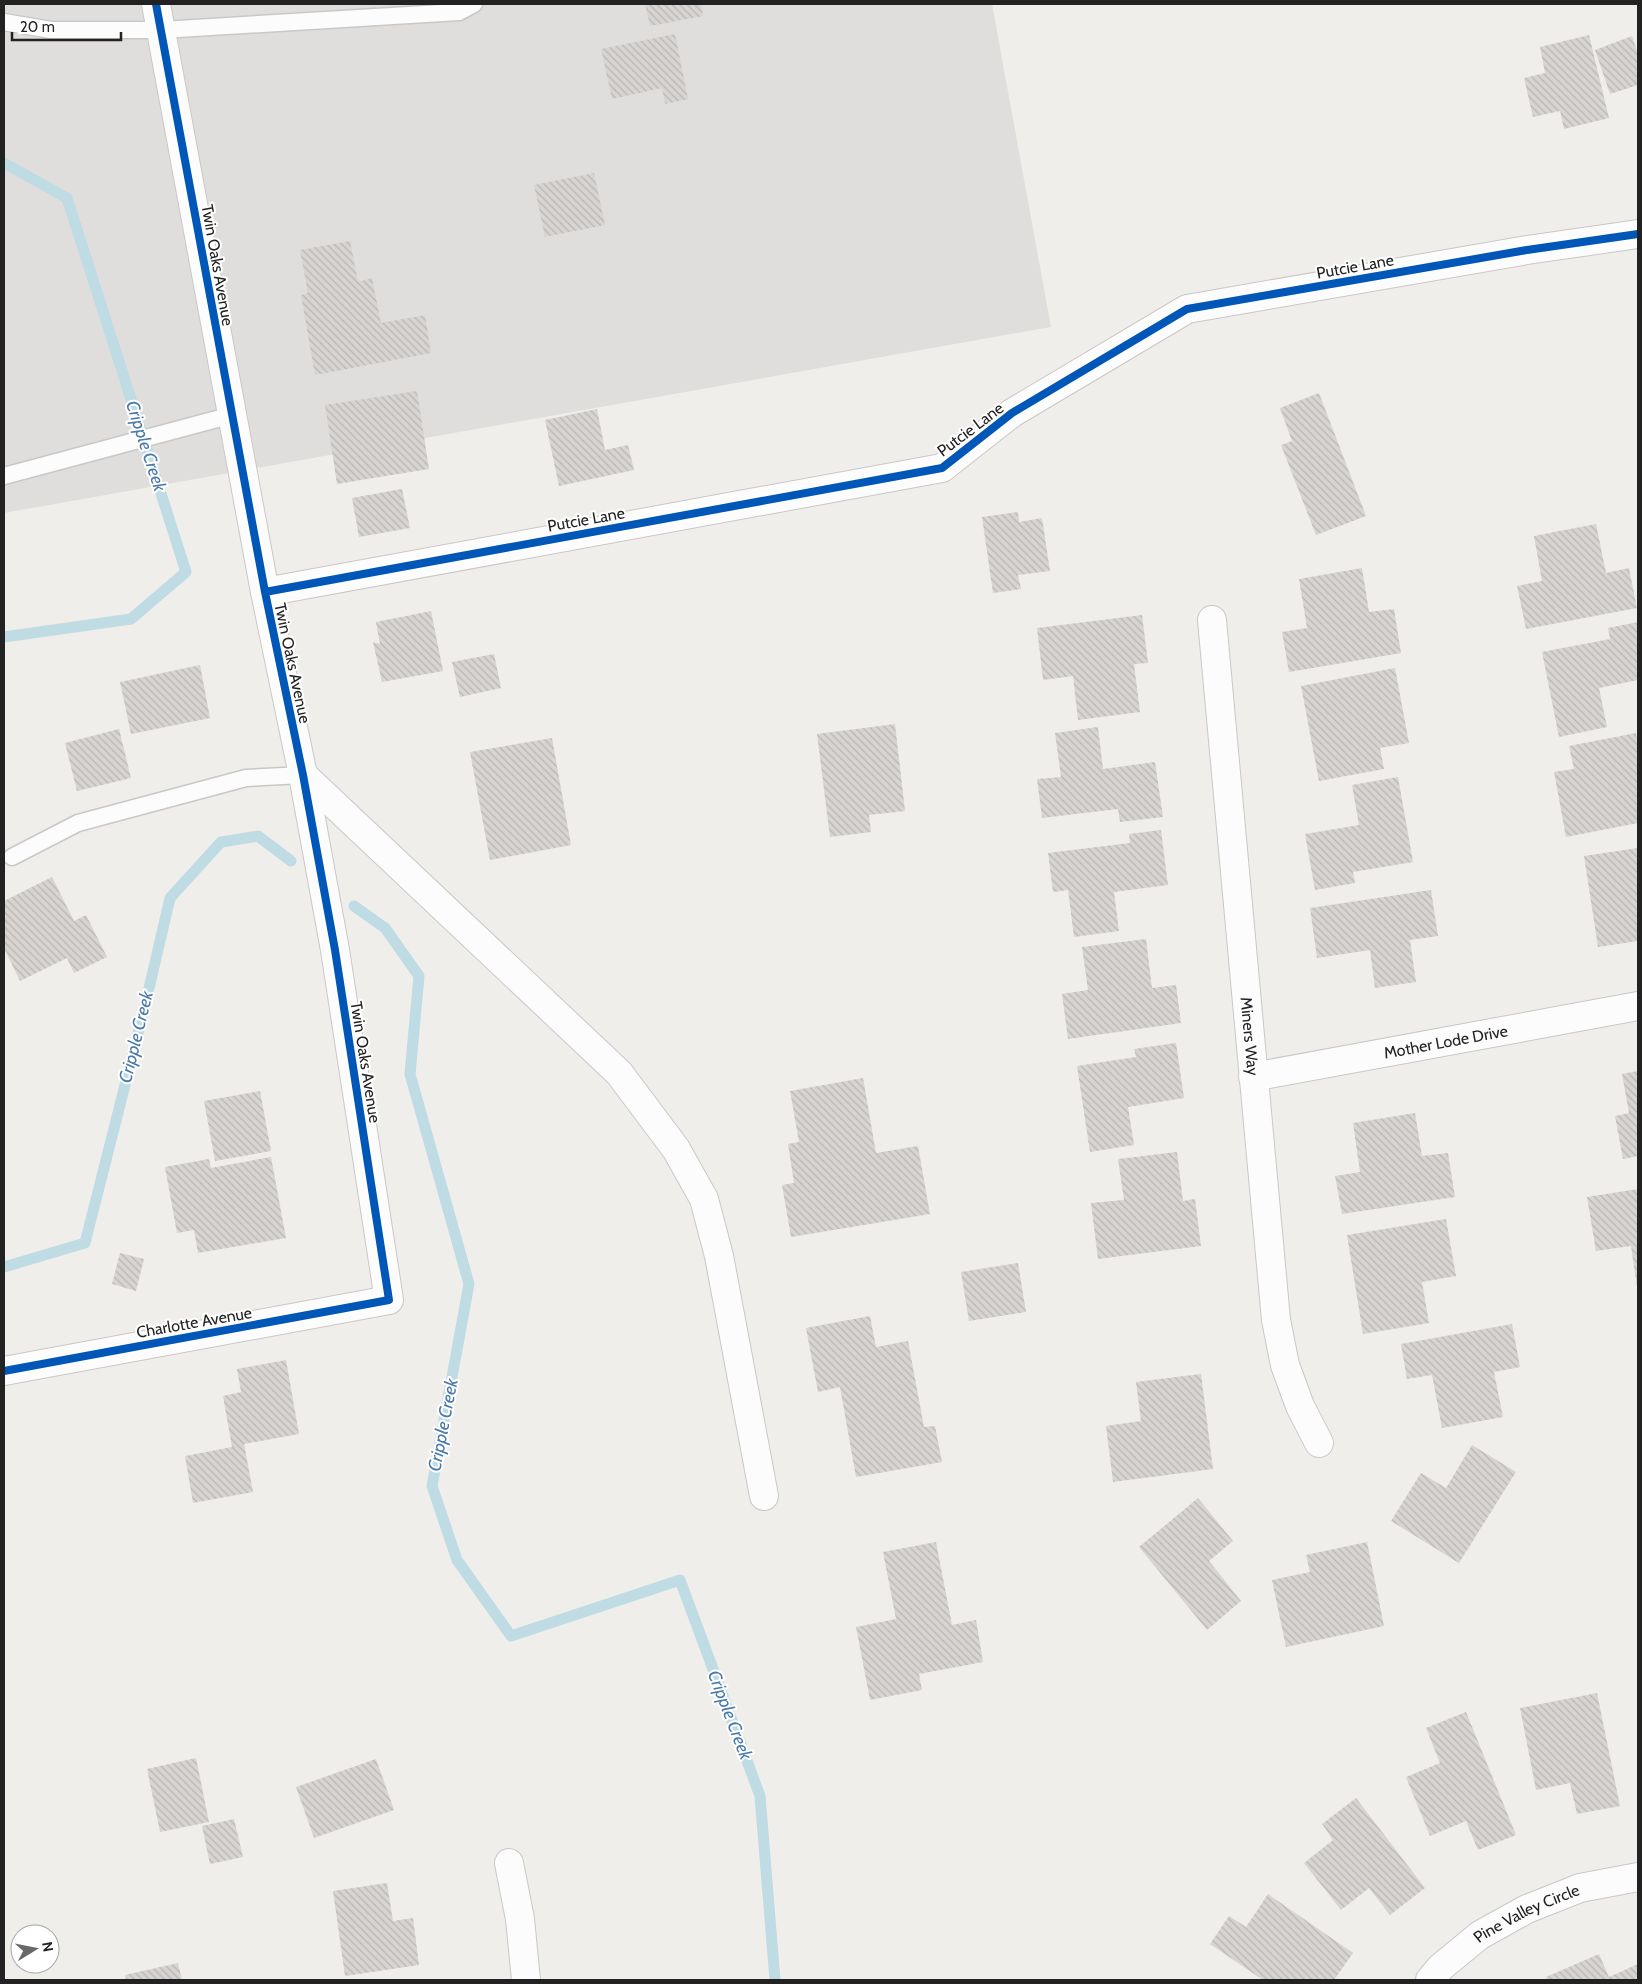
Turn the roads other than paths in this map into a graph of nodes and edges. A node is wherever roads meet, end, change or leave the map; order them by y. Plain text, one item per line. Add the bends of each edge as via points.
1 (156, 4) edge
2 (474, 4) edge
3 (383, 10) edge
4 (4, 22) edge
5 (161, 30) junction
6 (1638, 234) edge
7 (232, 415) junction
8 (4, 476) edge
9 (265, 592) junction
10 (1212, 620) dead end
11 (302, 775) junction
12 (12, 856) dead end
13 (1638, 1006) edge
14 (1253, 1077) junction
15 (389, 1300) joint
16 (4, 1371) edge
17 (1319, 1443) dead end
18 (764, 1496) dead end
19 (509, 1863) dead end
20 (1638, 1876) edge
21 (526, 1980) edge
22 (1430, 1980) edge

1 - 5 street, Twin Oaks Avenue
2 - 3 lane via 459,12
3 - 5 lane
4 - 5 lane via 51,30
5 - 7 street, Twin Oaks Avenue
6 - 9 street, Putcie Lane via 1187,309 1012,414 942,468
7 - 8 lane
7 - 9 street, Twin Oaks Avenue
9 - 11 street, Twin Oaks Avenue
10 - 14 street, Miners Way
11 - 12 lane via 246,778 78,823
11 - 15 street, Twin Oaks Avenue via 335,950
11 - 18 street via 619,1073 676,1149 704,1199 719,1256
13 - 14 street, Mother Lode Drive
14 - 17 street, Miners Way via 1276,1320 1291,1381
15 - 16 street, Charlotte Avenue
19 - 21 street via 520,1919
20 - 22 street, Pine Valley Circle via 1580,1888 1526,1909 1480,1935

